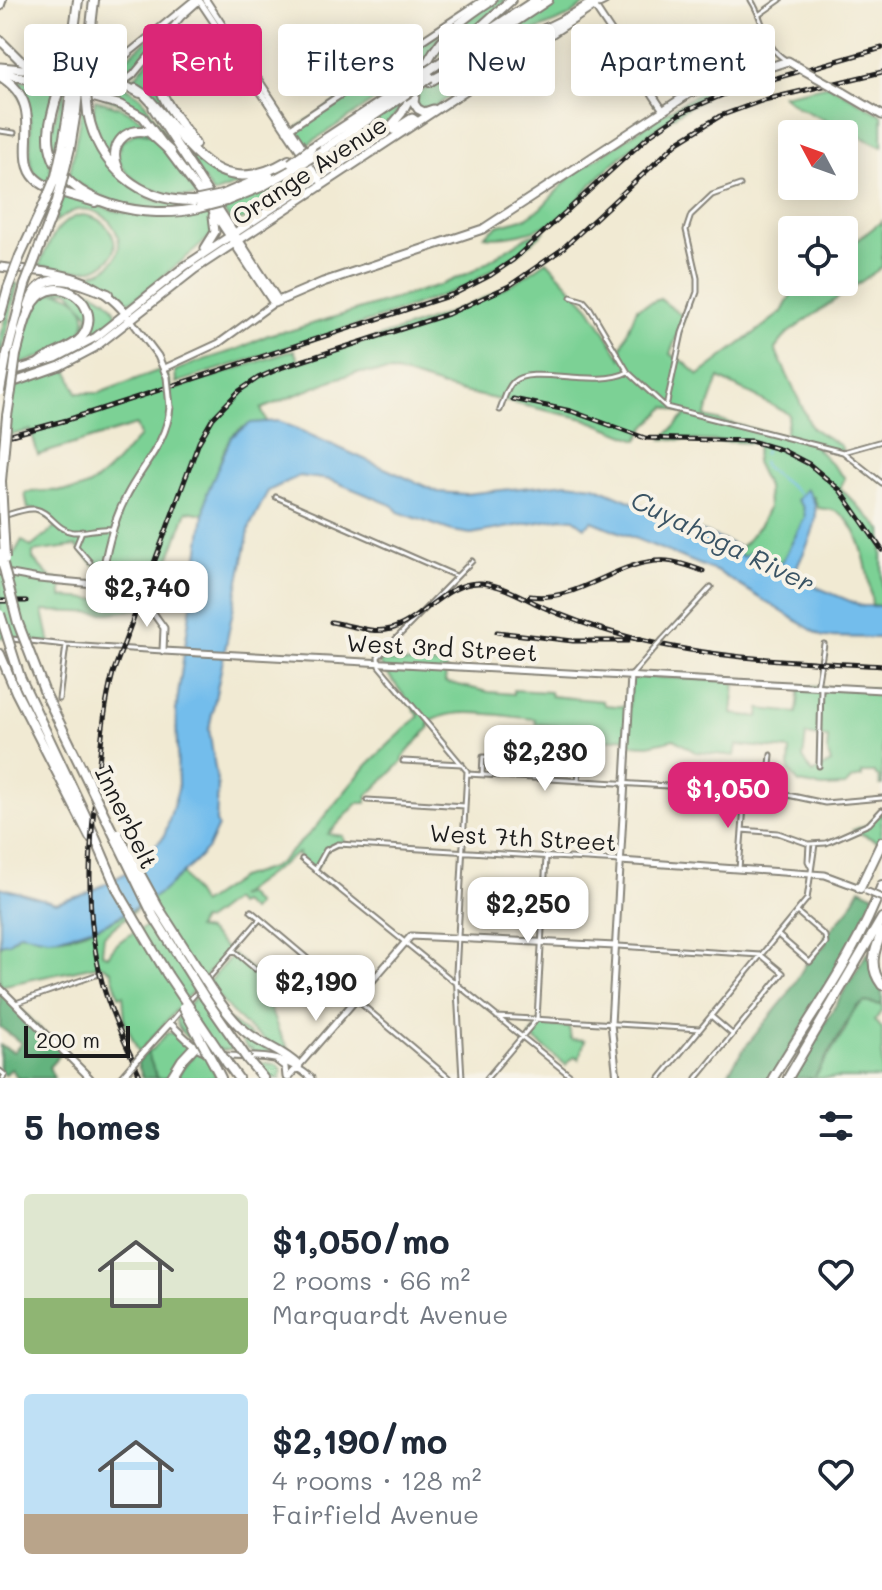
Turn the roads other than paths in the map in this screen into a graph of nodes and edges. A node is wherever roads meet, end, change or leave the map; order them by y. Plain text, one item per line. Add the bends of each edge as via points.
1 (2, 0) edge
2 (78, 0) edge
3 (92, 0) edge
4 (198, 0) edge
5 (206, 0) edge
6 (483, 0) edge
7 (492, 0) edge
8 (511, 0) edge
9 (536, 0) edge
10 (548, 0) edge
11 (751, 0) edge
12 (780, 0) edge
13 (597, 2) edge
14 (0, 6) edge
15 (760, 14) junction
16 (78, 24) edge
17 (85, 24) edge
18 (177, 24) edge
19 (484, 24) edge
20 (499, 24) edge
21 (555, 30) edge
22 (0, 40) edge
23 (127, 53) edge
24 (788, 61) junction
25 (24, 63) edge
26 (143, 63) edge
27 (439, 63) edge
28 (24, 71) edge
29 (0, 72) edge
30 (24, 78) edge
31 (127, 79) edge
32 (426, 79) junction
33 (127, 85) edge
34 (136, 89) junction
35 (57, 96) edge
36 (74, 96) edge
37 (86, 96) edge
38 (89, 96) edge
39 (165, 96) edge
40 (452, 96) edge
41 (456, 96) edge
42 (663, 110) junction
43 (882, 115) edge
44 (418, 122) junction
45 (288, 129) junction
46 (0, 131) edge
47 (14, 133) dead end
48 (379, 138) junction
49 (66, 146) junction
50 (312, 150) junction
51 (171, 152) junction
52 (209, 164) junction
53 (292, 164) junction
54 (333, 168) junction
55 (322, 180) junction
56 (130, 182) junction
57 (740, 185) dead end
58 (307, 186) junction
59 (198, 201) junction
60 (125, 209) junction
61 (226, 220) junction
62 (252, 221) junction
63 (234, 238) junction
64 (196, 259) junction
65 (0, 267) edge
66 (108, 294) junction
67 (571, 297) dead end
68 (276, 302) junction
69 (0, 317) edge
70 (129, 317) junction
71 (13, 355) junction
72 (39, 363) junction
73 (165, 368) junction
74 (628, 372) junction
75 (0, 375) edge
76 (0, 389) edge
77 (666, 407) junction
78 (500, 410) dead end
79 (882, 441) edge
80 (843, 452) junction
81 (882, 483) edge
82 (276, 497) dead end
83 (0, 517) edge
84 (113, 530) junction
85 (82, 531) junction
86 (0, 553) edge
87 (472, 561) dead end
88 (90, 562) dead end
89 (0, 572) edge
90 (458, 577) junction
91 (7, 580) junction
92 (101, 582) junction
93 (711, 587) dead end
94 (0, 614) edge
95 (0, 635) edge
96 (824, 644) dead end
97 (66, 645) junction
98 (163, 651) junction
99 (0, 654) edge
100 (378, 661) junction
101 (631, 676) junction
102 (20, 677) junction
103 (819, 687) junction
104 (882, 690) edge
105 (59, 699) dead end
106 (581, 745) dead end
107 (771, 755) dead end
108 (403, 761) dead end
109 (462, 764) junction
110 (819, 766) dead end
111 (467, 774) junction
112 (482, 775) junction
113 (546, 779) junction
114 (578, 781) junction
115 (624, 785) junction
116 (745, 793) junction
117 (767, 793) junction
118 (882, 798) edge
119 (367, 800) dead end
120 (465, 806) junction
121 (882, 810) edge
122 (742, 830) junction
123 (882, 842) edge
124 (812, 844) junction
125 (462, 852) junction
126 (101, 855) junction
127 (546, 857) junction
128 (302, 859) dead end
129 (620, 861) junction
130 (739, 869) junction
131 (315, 870) junction
132 (810, 870) junction
133 (882, 885) edge
134 (863, 889) junction
135 (882, 898) edge
136 (251, 911) dead end
137 (797, 912) junction
138 (882, 918) edge
139 (260, 919) junction
140 (882, 932) edge
141 (778, 935) junction
142 (457, 937) junction
143 (541, 942) junction
144 (404, 943) junction
145 (615, 946) junction
146 (233, 950) junction
147 (761, 955) junction
148 (255, 969) dead end
149 (167, 974) junction
150 (96, 975) dead end
151 (458, 985) junction
152 (882, 985) edge
153 (0, 988) edge
154 (208, 995) junction
155 (356, 998) junction
156 (16, 1004) junction
157 (711, 1016) junction
158 (497, 1017) junction
159 (537, 1019) junction
160 (170, 1023) junction
161 (611, 1024) junction
162 (700, 1029) junction
163 (733, 1034) junction
164 (522, 1037) junction
165 (195, 1046) junction
166 (259, 1056) junction
167 (298, 1066) junction
168 (0, 1071) edge
169 (4, 1077) edge
170 (90, 1078) edge
171 (121, 1078) edge
172 (171, 1078) edge
173 (221, 1078) edge
174 (238, 1078) edge
175 (263, 1078) edge
176 (287, 1078) edge
177 (311, 1078) edge
178 (449, 1078) edge
179 (462, 1078) edge
180 (487, 1078) edge
181 (573, 1078) edge
182 (617, 1078) edge
183 (660, 1078) edge
184 (697, 1078) edge
185 (773, 1078) edge
186 (788, 1078) edge

1 - 14 main road
2 - 16 highway
3 - 17 highway
4 - 18 street
4 - 23 street
4 - 45 street
5 - 45 street
6 - 45 street
7 - 32 main road, Orange Avenue via 444,35 429,56
8 - 19 highway
9 - 20 highway
10 - 32 highway
11 - 15 street
12 - 15 street
13 - 21 main road, Orange Avenue
13 - 32 highway
13 - 42 street
15 - 24 street via 771,49
22 - 25 main road
24 - 42 main road via 693,91
24 - 43 main road, bridge
26 - 31 street, bridge
27 - 50 highway, bridge
28 - 29 main road
29 - 30 main road
29 - 60 highway via 24,105 29,165 37,179
32 - 40 main road via 414,103 418,109 424,112
32 - 48 main road, Orange Avenue
32 - 50 highway, bridge via 343,137
33 - 34 main road
34 - 52 highway
34 - 61 main road
35 - 60 highway, bridge via 48,136 55,162 90,195
36 - 49 highway, bridge
37 - 56 highway, bridge via 102,151
38 - 51 main road via 135,111
39 - 52 highway
41 - 44 main road, Orange Avenue
42 - 68 main road via 488,226
44 - 48 main road via 410,119
44 - 55 main road, Orange Avenue
45 - 50 street
46 - 47 street
48 - 54 main road, Orange Avenue
49 - 69 highway, bridge
49 - 71 highway, bridge via 57,201 25,285
50 - 53 highway, bridge
50 - 54 main road via 321,167
50 - 55 street
50 - 58 main road
51 - 56 highway via 149,132 124,135 114,160
51 - 59 main road
52 - 53 highway via 227,175 245,177
53 - 59 highway, bridge via 224,198
54 - 55 main road, Orange Avenue
55 - 58 main road, Orange Avenue
55 - 63 main road, Orange Avenue
56 - 59 highway via 161,198
57 - 77 street via 712,195 691,215 686,230 697,292
58 - 62 main road, Orange Avenue
59 - 60 highway via 164,214
59 - 63 main road
59 - 64 main road via 214,218 216,230
61 - 62 main road
61 - 63 main road
62 - 63 main road, Orange Avenue
63 - 64 main road, Orange Avenue
63 - 68 main road
63 - 70 main road, Orange Avenue
64 - 70 main road, Orange Avenue
65 - 66 main road via 81,278
66 - 70 main road
66 - 71 highway via 72,281 41,284 31,298
67 - 74 street via 590,308
68 - 73 street via 219,343
70 - 72 main road
70 - 73 street
70 - 76 main road via 99,345
71 - 72 highway via 36,299 51,290 71,292 86,308 85,331
71 - 76 highway, bridge
71 - 91 highway, bridge via 1,458
72 - 75 main road
73 - 84 street, bridge via 170,407 162,439 128,493
74 - 77 street
74 - 78 street via 603,380 520,376 508,388
77 - 80 street
79 - 80 street
80 - 81 street
82 - 90 street
83 - 85 street via 40,510 65,530
84 - 85 street
84 - 92 street
85 - 88 street via 76,546
86 - 91 highway, Innerbelt, bridge
87 - 90 street
89 - 92 street
90 - 100 street
91 - 154 highway, Innerbelt, bridge via 31,659 105,820 154,917
92 - 98 street via 123,585 140,595 164,628
93 - 101 street, bridge
94 - 102 highway, Innerbelt, bridge
95 - 97 street, West 3rd Street
95 - 102 highway, bridge
96 - 103 street
97 - 98 street, West 3rd Street
97 - 105 street
98 - 100 street, West 3rd Street
99 - 126 highway
100 - 101 street, West 3rd Street
100 - 109 street
101 - 103 street, West 3rd Street
101 - 115 street
102 - 126 highway, Innerbelt
103 - 104 street, West 3rd Street
103 - 110 street
106 - 114 street
107 - 117 street
108 - 109 street
109 - 111 street
111 - 112 street
111 - 120 street
112 - 113 street
112 - 113 street via 483,757 546,761
113 - 114 street
114 - 115 street
115 - 116 street
115 - 129 street
116 - 117 street
116 - 122 street
117 - 118 street via 825,803
119 - 120 street
120 - 125 street
121 - 124 street via 869,824
122 - 124 street via 778,833
122 - 130 street
123 - 134 highway
124 - 132 street
125 - 127 street, West 7th Street
125 - 131 street, West 7th Street via 338,844 326,850
125 - 142 street
126 - 149 highway, Innerbelt
127 - 129 street, West 7th Street
127 - 143 street
128 - 131 street
129 - 130 street, West 7th Street
129 - 145 street
130 - 132 street, West 7th Street
131 - 144 street
132 - 134 street, West 7th Street
132 - 137 street via 808,894
133 - 185 highway via 846,959
134 - 135 street, West 7th Street, bridge
136 - 139 street
137 - 141 street
137 - 141 street via 825,936 820,952 810,962
138 - 186 highway
139 - 146 street
139 - 155 street
140 - 152 highway via 873,965
141 - 147 street
142 - 143 street
142 - 144 street via 417,934
142 - 151 street
143 - 145 street
143 - 159 street
144 - 151 street
144 - 155 street
145 - 147 street
145 - 161 street
146 - 148 street
146 - 160 street
147 - 157 street
147 - 163 street via 783,973
149 - 173 highway, bridge
149 - 174 highway, Innerbelt, bridge
150 - 156 street
151 - 158 street
151 - 179 street
153 - 156 street
154 - 167 highway via 245,1031
154 - 175 highway, Innerbelt, bridge
155 - 167 street
155 - 178 street
156 - 170 street
157 - 162 street
157 - 163 street
158 - 159 street
158 - 164 street
159 - 161 street
159 - 164 street
160 - 165 street
160 - 171 street, bridge
161 - 162 street
161 - 182 street
162 - 183 street
163 - 184 street
164 - 180 street
164 - 181 street
165 - 166 street
165 - 172 highway
166 - 167 street
166 - 176 street via 281,1063
167 - 176 street
167 - 177 street
168 - 169 street

